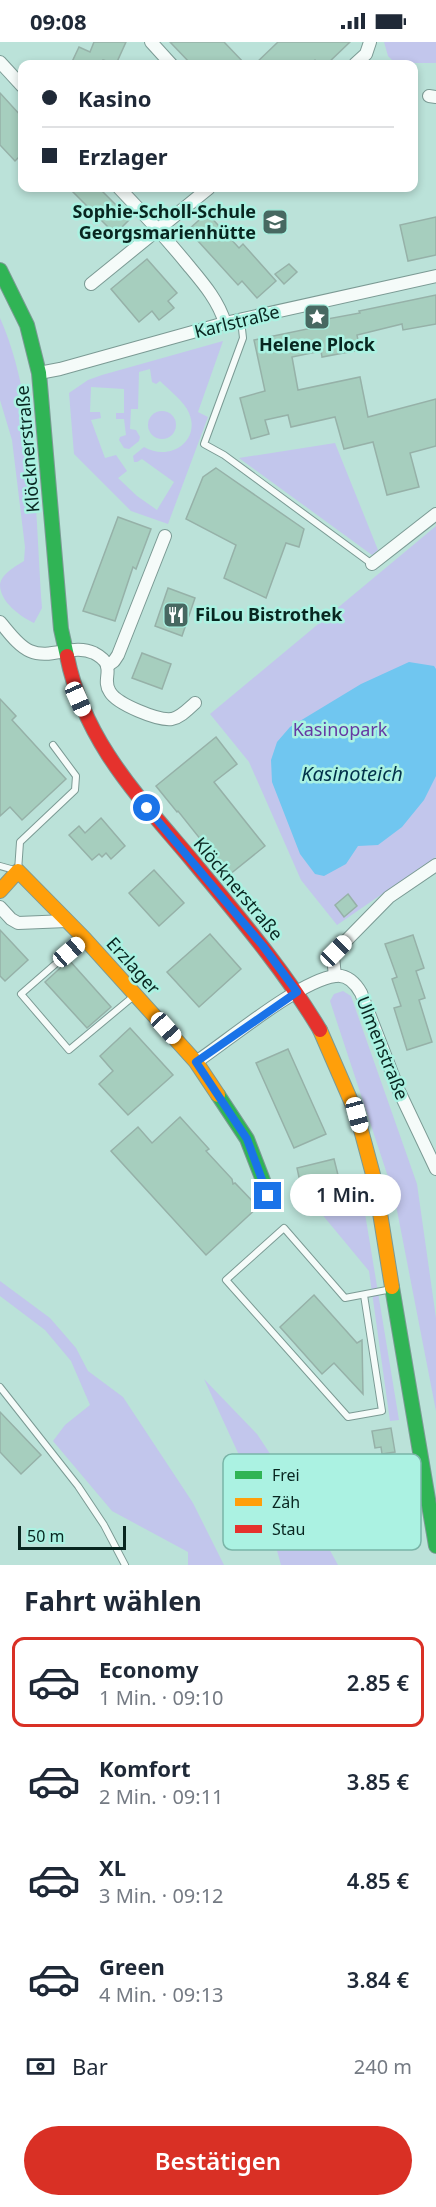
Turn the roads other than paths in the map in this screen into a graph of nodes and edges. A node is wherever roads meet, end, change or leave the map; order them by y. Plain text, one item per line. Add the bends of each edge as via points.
1 (151, 42) edge
2 (370, 42) edge
3 (167, 60) edge
4 (359, 60) edge
5 (0, 62) edge
6 (18, 82) edge
7 (123, 192) edge
8 (204, 192) edge
9 (159, 230) junction
10 (0, 270) edge
11 (436, 276) edge
12 (91, 284) dead end
13 (241, 320) junction
14 (225, 323) junction
15 (39, 373) junction
16 (436, 514) edge
17 (165, 536) dead end
18 (372, 564) joint
19 (0, 622) edge
20 (65, 651) junction
21 (107, 666) junction
22 (195, 703) dead end
23 (53, 745) dead end
24 (0, 866) edge
25 (436, 866) edge
26 (18, 871) junction
27 (0, 891) edge
28 (0, 907) edge
29 (67, 921) junction
30 (84, 938) junction
31 (335, 976) junction
32 (297, 992) junction
33 (135, 994) junction
34 (196, 1062) junction
35 (436, 1169) edge
36 (268, 1196) dead end
37 (392, 1289) junction
38 (364, 1294) junction
39 (0, 1387) edge
40 (421, 1454) edge
41 (421, 1456) edge
42 (436, 1543) edge
43 (125, 1565) edge

1 - 3 street
2 - 4 street
5 - 6 street
7 - 9 street
8 - 9 street
9 - 12 street
9 - 14 street via 212,294
10 - 15 main road, Klöcknerstraße via 27,325
11 - 13 street, Karlstraße
13 - 14 street, Karlstraße
13 - 18 lane via 243,338 204,444
14 - 15 street, Karlstraße
15 - 20 main road, Klöcknerstraße
16 - 18 street
17 - 21 street via 118,655
19 - 20 street via 29,651
20 - 21 street via 85,650
20 - 32 main road, Klöcknerstraße via 89,723 119,774
21 - 22 street via 107,689 125,705 170,719
23 - 26 lane via 76,776 75,790 20,842
24 - 26 lane
25 - 31 street via 390,897 336,951
26 - 27 main road
26 - 29 main road, Erzlager
28 - 29 street via 18,922
29 - 30 main road, Erzlager
30 - 33 main road, Erzlager
30 - 33 lane via 21,994 69,1050
31 - 32 street
31 - 35 street, Ulmenstraße via 350,979 361,993 399,1091
32 - 34 street
32 - 37 main road, Klöcknerstraße via 320,1029 357,1115 375,1182
33 - 34 main road, Erzlager
34 - 36 main road, Erzlager via 247,1139
37 - 38 lane
37 - 40 main road, Klöcknerstraße
38 - 38 lane via 382,1411 348,1417 226,1280 284,1228 345,1298
39 - 43 lane via 78,1486
41 - 42 main road, Klöcknerstraße

